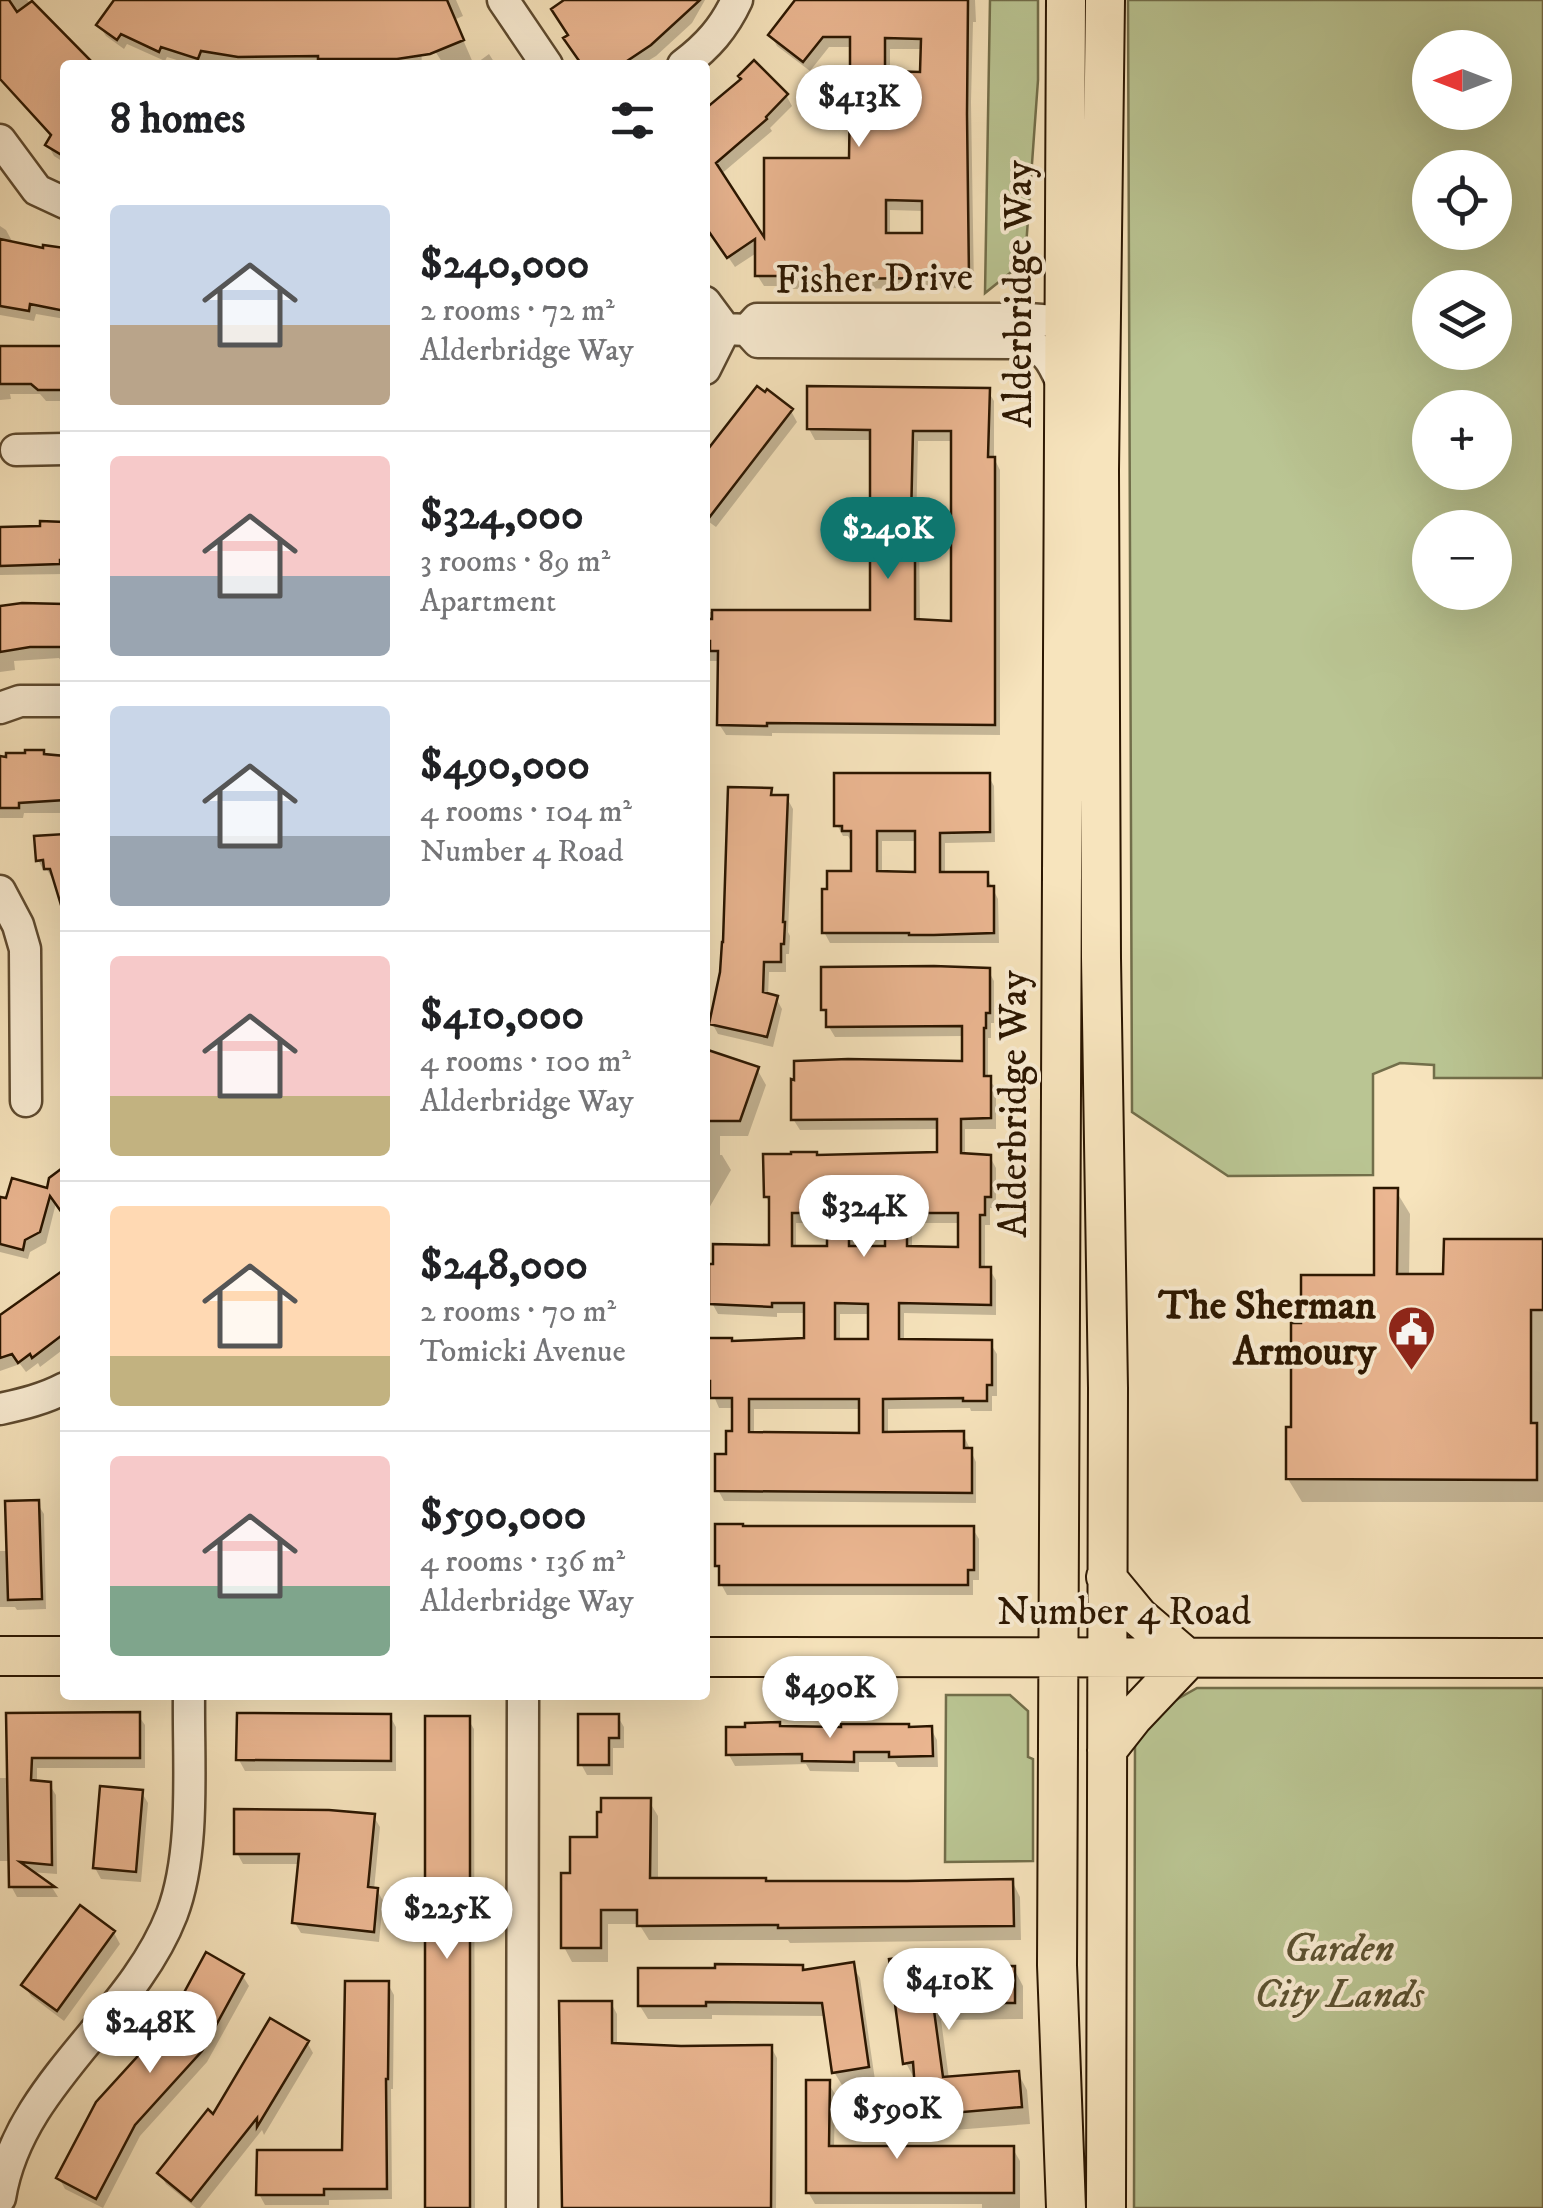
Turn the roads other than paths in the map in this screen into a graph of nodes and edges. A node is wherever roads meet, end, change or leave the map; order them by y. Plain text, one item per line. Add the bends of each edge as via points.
1 (503, 0) edge
2 (737, 0) edge
3 (1066, 0) edge
4 (1105, 0) edge
5 (544, 60) edge
6 (690, 60) edge
7 (0, 140) edge
8 (60, 201) edge
9 (710, 306) edge
10 (1065, 325) junction
11 (736, 329) junction
12 (710, 362) edge
13 (1064, 389) junction
14 (16, 450) dead end
15 (60, 450) edge
16 (60, 701) edge
17 (0, 708) edge
18 (1100, 759) junction
19 (0, 891) edge
20 (26, 1102) dead end
21 (60, 1391) edge
22 (0, 1409) edge
23 (1106, 1577) junction
24 (0, 1656) edge
25 (60, 1656) edge
26 (710, 1658) edge
27 (1057, 1658) junction
28 (1106, 1658) junction
29 (1543, 1658) edge
30 (1188, 1659) junction
31 (188, 1700) edge
32 (523, 1700) edge
33 (1106, 1750) junction
34 (0, 2198) edge
35 (522, 2208) edge
36 (1066, 2208) edge
37 (1106, 2208) edge

1 - 5 street
2 - 6 street via 724,27
3 - 10 main road, Alderbridge Way
4 - 18 main road, Alderbridge Way
7 - 8 street via 37,190
9 - 11 street
10 - 11 street, Fisher Drive via 1028,318 757,320
10 - 13 main road, Alderbridge Way
10 - 18 main road via 1080,353 1081,652
11 - 12 street, Fisher Drive
11 - 13 street, Fisher Drive via 758,342 1029,345 1045,353
13 - 27 main road, Alderbridge Way
14 - 15 street
16 - 17 street
18 - 23 main road, Alderbridge Way
19 - 20 street via 25,949
21 - 22 street
23 - 28 main road, Alderbridge Way
23 - 30 main road via 1138,1617
24 - 25 main road
26 - 27 main road, Number 4 Road
27 - 28 main road, Number 4 Road
27 - 36 main road, Alderbridge Way via 1057,1964
28 - 30 main road, Number 4 Road
28 - 33 main road, Alderbridge Way
29 - 30 main road, Number 4 Road
30 - 33 main road
31 - 34 street via 187,1832 172,1913 128,1993 48,2088 15,2150
32 - 35 street
33 - 37 main road, Alderbridge Way

